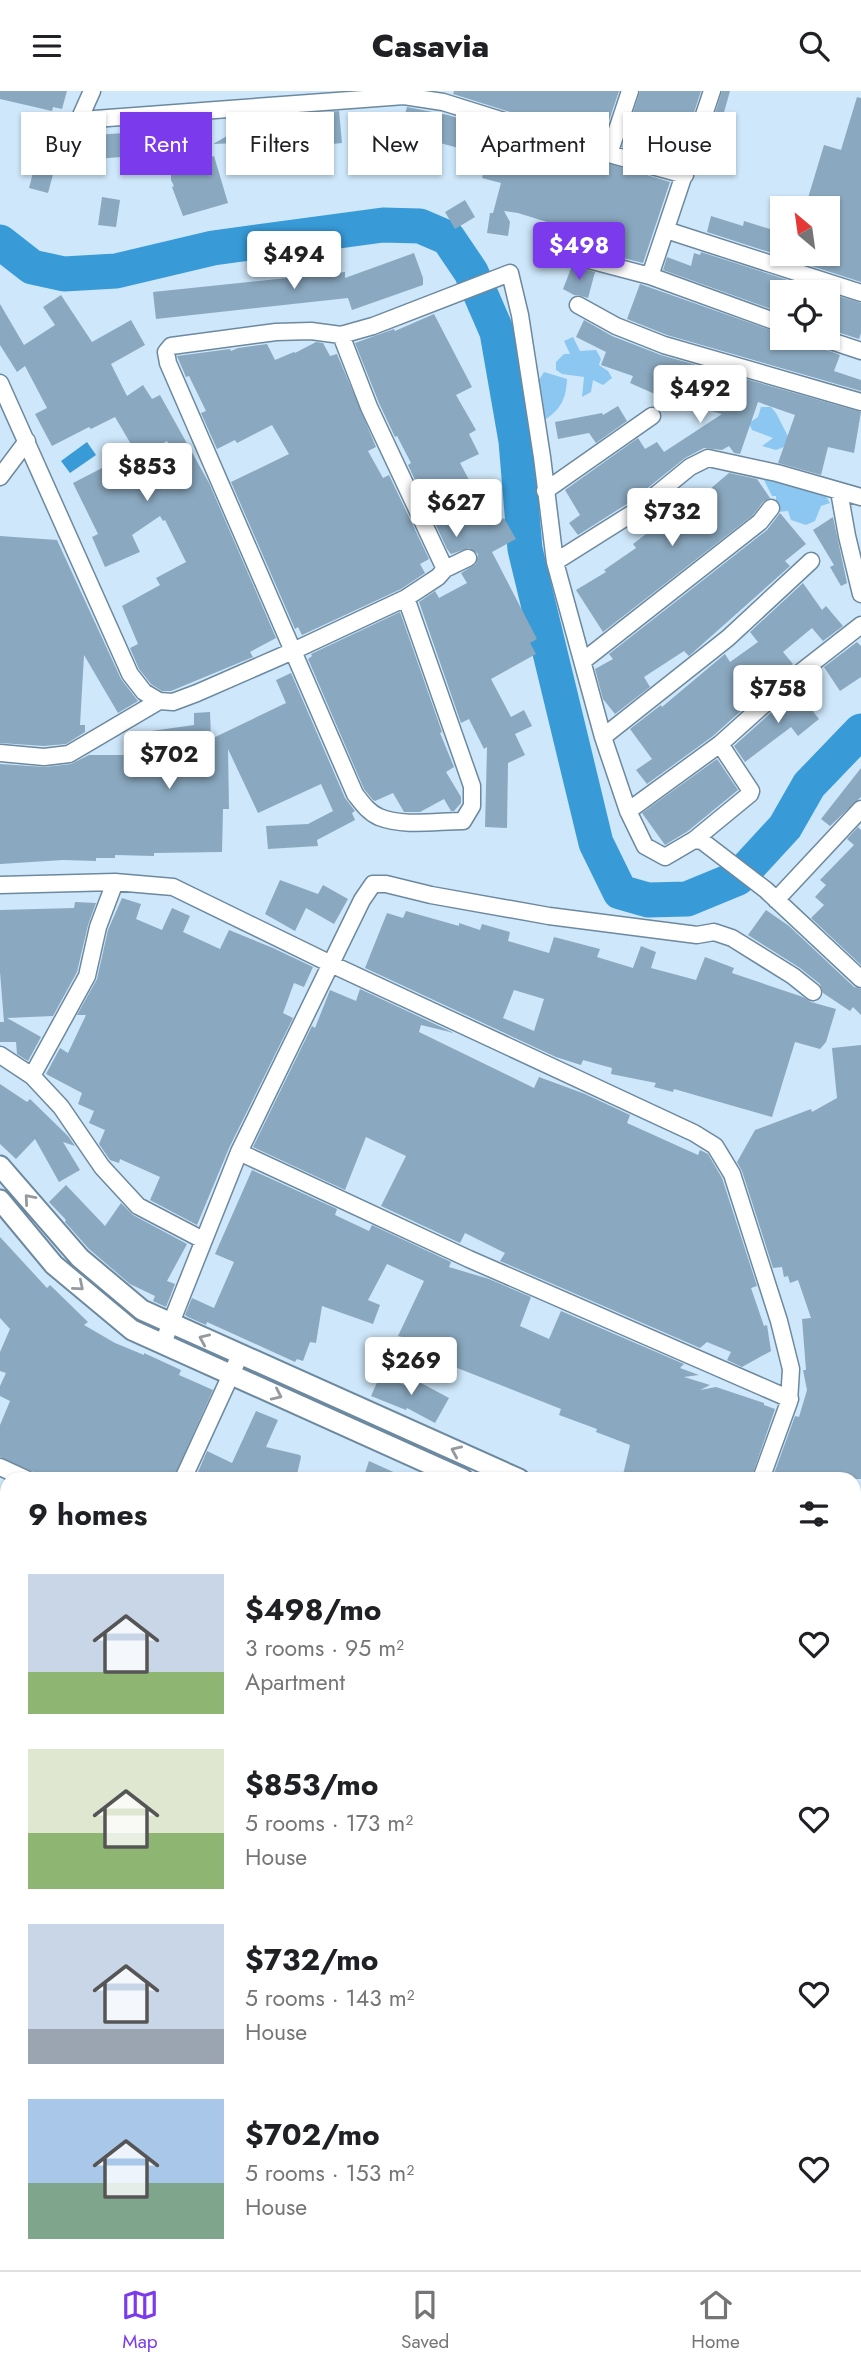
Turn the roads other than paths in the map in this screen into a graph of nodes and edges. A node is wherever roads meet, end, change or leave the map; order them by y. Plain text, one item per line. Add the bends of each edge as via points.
1 (92, 91) edge
2 (629, 91) edge
3 (712, 91) edge
4 (372, 95) edge
5 (443, 96) edge
6 (83, 112) edge
7 (489, 112) edge
8 (705, 112) edge
9 (106, 118) edge
10 (609, 154) joint
11 (623, 158) edge
12 (685, 175) edge
13 (666, 230) junction
14 (570, 255) dead end
15 (649, 276) junction
16 (861, 293) edge
17 (578, 305) dead end
18 (770, 320) edge
19 (341, 335) junction
20 (840, 344) edge
21 (861, 351) edge
22 (0, 383) edge
23 (861, 402) edge
24 (652, 415) dead end
25 (27, 440) junction
26 (0, 477) edge
27 (545, 491) junction
28 (839, 491) junction
29 (861, 497) edge
30 (771, 508) dead end
31 (468, 558) dead end
32 (811, 561) dead end
33 (555, 562) junction
34 (445, 569) junction
35 (861, 594) edge
36 (406, 598) junction
37 (861, 625) edge
38 (293, 651) junction
39 (583, 661) junction
40 (159, 701) junction
41 (603, 737) junction
42 (720, 744) junction
43 (0, 753) edge
44 (861, 809) edge
45 (628, 811) junction
46 (698, 841) junction
47 (115, 882) junction
48 (0, 885) edge
49 (771, 895) junction
50 (331, 964) junction
51 (861, 979) edge
52 (813, 992) dead end
53 (0, 1055) edge
54 (32, 1076) junction
55 (239, 1152) junction
56 (0, 1166) edge
57 (0, 1200) edge
58 (203, 1240) junction
59 (172, 1325) junction
60 (163, 1343) junction
61 (236, 1364) junction
62 (790, 1399) junction
63 (186, 1472) edge
64 (449, 1472) edge
65 (502, 1472) edge
66 (764, 1472) edge

1 - 6 street
2 - 10 street
3 - 8 street
4 - 5 street
4 - 9 street
5 - 7 street
10 - 11 street
12 - 13 street
13 - 15 street
13 - 16 street
14 - 15 street
15 - 18 street
17 - 23 street via 664,345
19 - 27 street via 511,274
19 - 34 street via 369,407
19 - 38 street via 276,332 179,344 166,352
20 - 21 street
22 - 25 street
24 - 27 street
25 - 26 street
25 - 40 street via 130,674 144,692
27 - 33 street
28 - 29 street
28 - 33 street via 708,458
28 - 35 street
30 - 39 street via 760,522
31 - 34 street
32 - 41 street via 728,638
33 - 39 street
34 - 36 street
36 - 38 street
36 - 38 street via 472,786 472,806 463,821 403,821 367,809 355,794
37 - 42 street
38 - 40 street via 185,698
39 - 41 street
40 - 43 street via 69,754
41 - 45 street
42 - 45 street
42 - 46 street via 751,790
44 - 49 street
45 - 46 street via 645,846 665,857
46 - 49 street
47 - 48 street
47 - 50 street via 173,887
47 - 54 street via 87,976
49 - 51 street
50 - 52 street via 373,884 386,884 549,916 697,935 714,932 740,943
50 - 55 street
50 - 62 street via 715,1146 732,1174 779,1321 791,1369
53 - 54 street
54 - 58 street via 138,1206
55 - 58 street
55 - 62 street via 478,1263
59 -> 56 street via 142,1310 79,1258
57 -> 60 street via 54,1265 132,1330
58 - 59 street
59 - 60 street
61 -> 59 street
60 - 61 street
61 - 63 street
61 -> 64 street
65 -> 61 street
62 - 66 street

